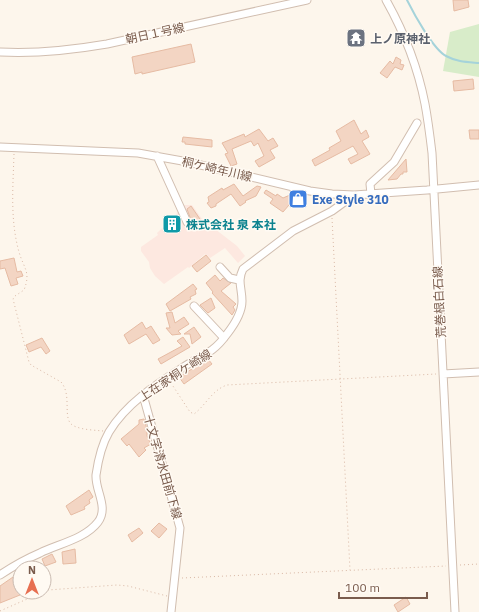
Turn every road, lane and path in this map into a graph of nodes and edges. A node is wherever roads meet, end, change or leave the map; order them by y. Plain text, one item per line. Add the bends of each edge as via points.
1 (307, 0) edge
2 (386, 0) edge
3 (0, 52) edge
4 (417, 124) dead end
5 (0, 146) edge
6 (14, 147) junction
7 (157, 156) junction
8 (479, 185) edge
9 (433, 190) junction
10 (371, 194) junction
11 (354, 195) junction
12 (332, 211) junction
13 (187, 222) dead end
14 (220, 267) dead end
15 (239, 280) junction
16 (194, 306) dead end
17 (224, 338) junction
18 (479, 372) edge
19 (443, 374) junction
20 (167, 378) junction
21 (341, 379) junction
22 (143, 395) junction
23 (109, 432) junction
24 (479, 564) edge
25 (453, 565) junction
26 (350, 570) junction
27 (0, 575) edge
28 (175, 578) junction
29 (52, 590) edge
30 (173, 597) junction
31 (25, 600) edge
32 (0, 611) edge
33 (171, 612) edge
34 (455, 612) edge

1 - 3 street, 朝日１号線 via 107,44 33,52
2 - 9 street, 荒巻根白石線 via 410,49 421,85 429,130
4 - 10 street via 394,162 370,184
5 - 6 street, 桐ケ崎年川線
6 - 7 street, 桐ケ崎年川線 via 138,152
6 - 23 path via 13,222 18,249 28,277 24,290 13,299 29,362 65,387 69,422 73,426
7 - 11 street, 桐ケ崎年川線 via 310,191
7 - 13 street
8 - 9 street, 桐ケ崎年川線
9 - 10 street, 桐ケ崎年川線
9 - 19 street, 荒巻根白石線
10 - 11 street, 桐ケ崎年川線
11 - 12 street
12 - 15 street via 293,232 249,264 243,269
12 - 21 path
14 - 15 street via 230,278
15 - 17 street, 上在家桐ケ崎線 via 242,302 239,313
16 - 17 street
17 - 20 street, 上在家桐ケ崎線 via 213,350
18 - 19 street
19 - 21 path
19 - 25 street, 荒巻根白石線
20 - 21 path via 194,414 214,392 227,385
20 - 22 street, 上在家桐ケ崎線
21 - 26 path
22 - 23 street, 上在家桐ケ崎線 via 132,404
22 - 28 street, 十文字清水田前下線 via 180,528
23 - 27 street, 上在家桐ケ崎線 via 96,475 103,506 98,522 72,541 40,552
24 - 25 path
25 - 26 path
25 - 34 street, 荒巻根白石線
26 - 28 path
28 - 30 street, 十文字清水田前下線
29 - 30 path via 117,585
30 - 33 street, 十文字清水田前下線
31 - 32 path

